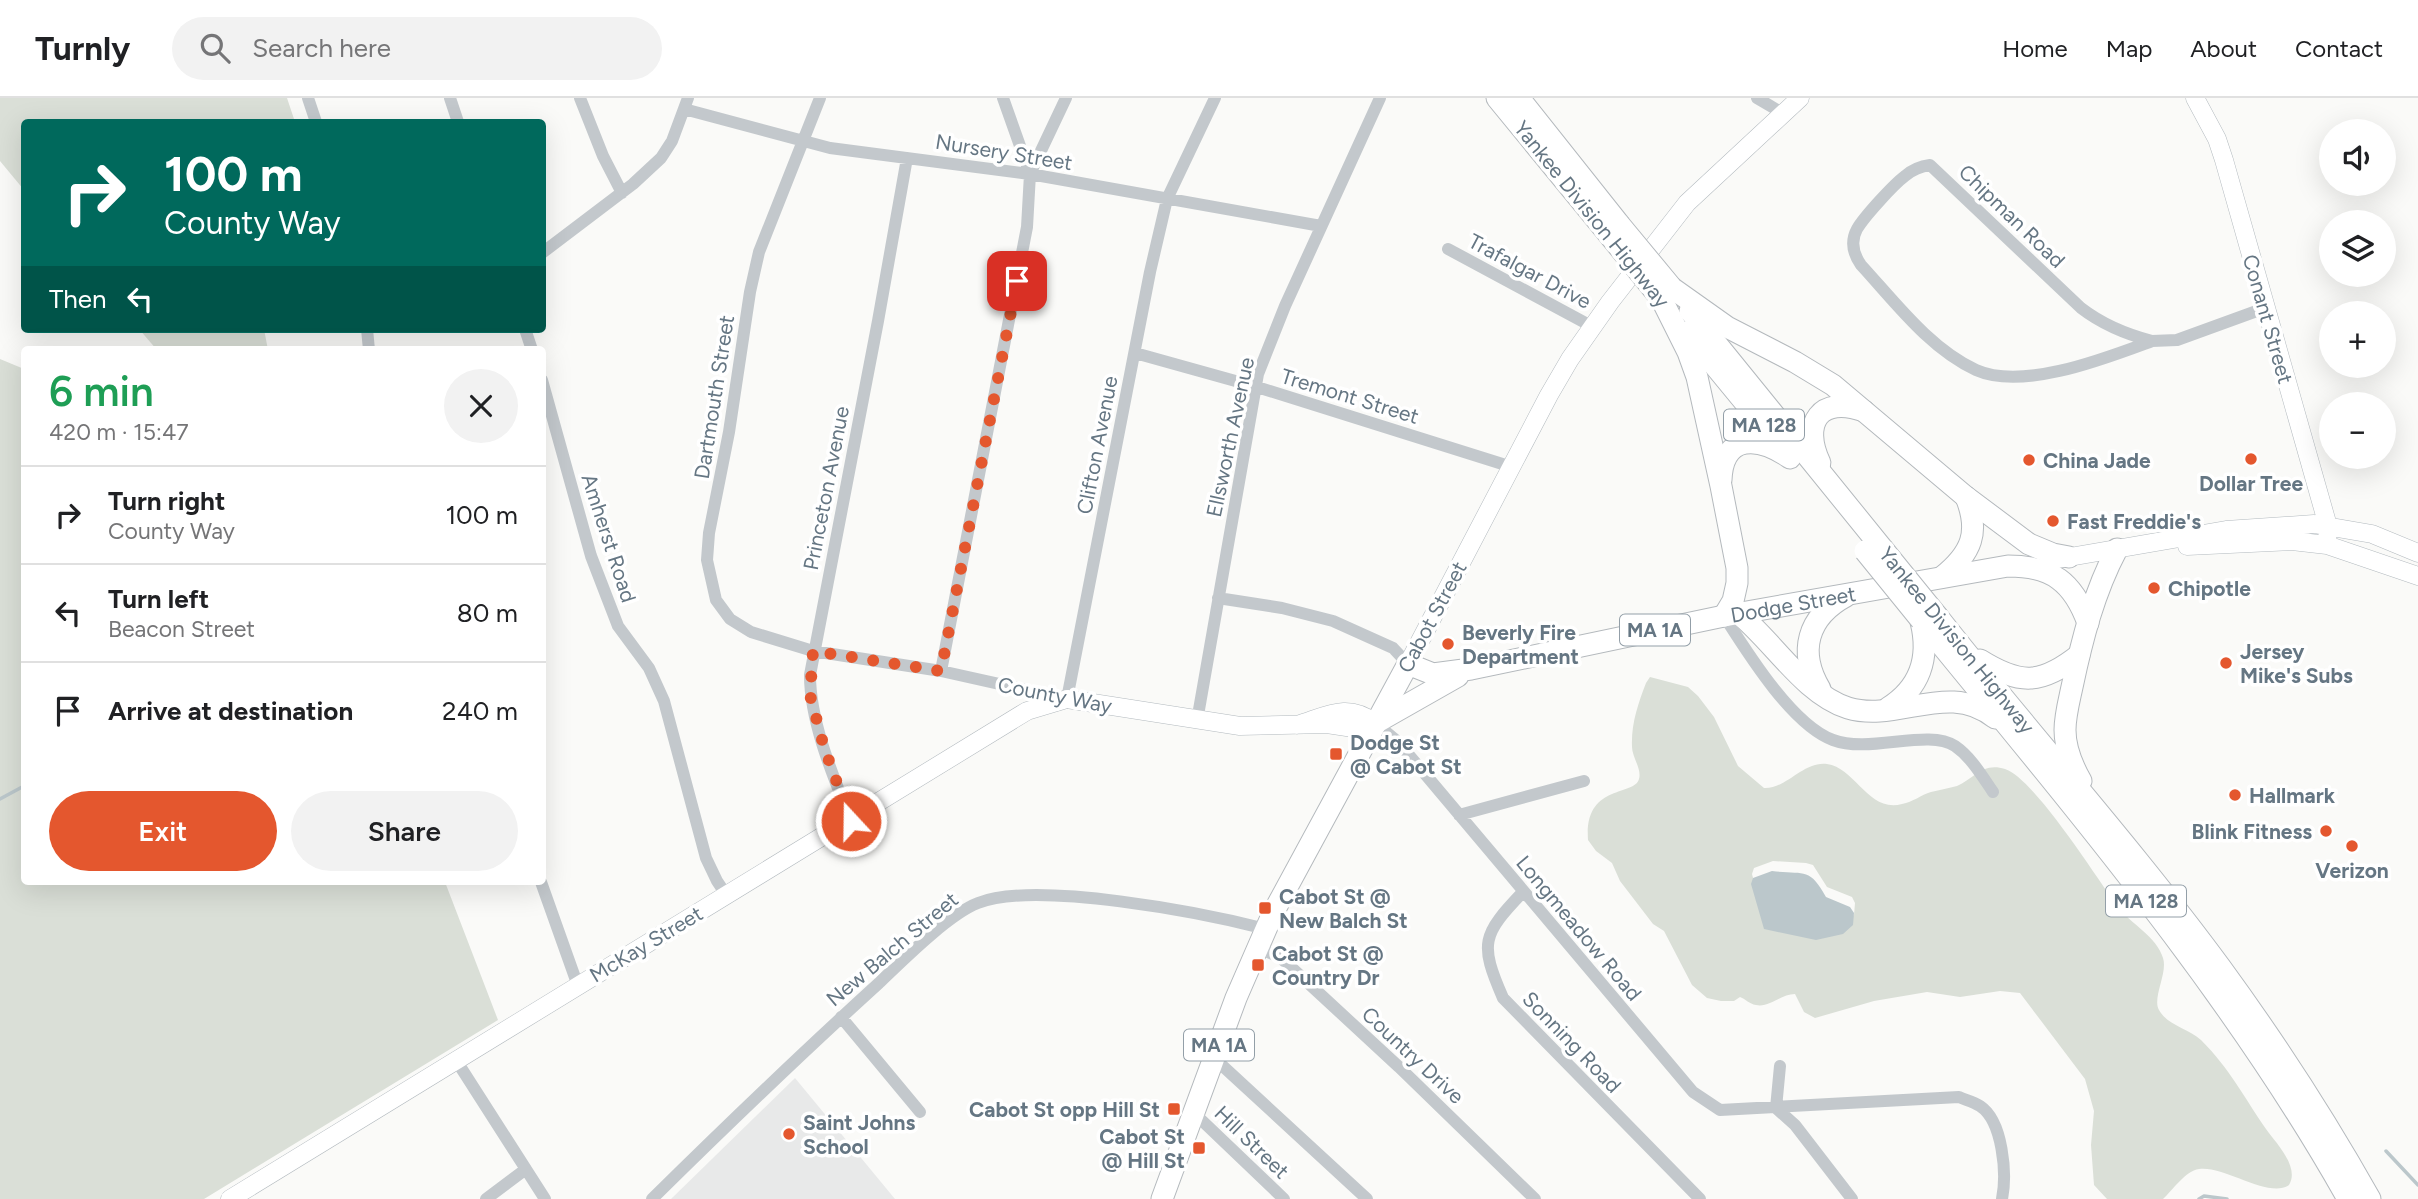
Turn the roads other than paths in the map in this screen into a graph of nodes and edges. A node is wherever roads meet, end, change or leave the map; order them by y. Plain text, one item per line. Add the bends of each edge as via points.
1 (308, 98) edge
2 (450, 98) edge
3 (580, 98) edge
4 (820, 98) edge
5 (1003, 98) edge
6 (1066, 98) edge
7 (1215, 98) edge
8 (1380, 98) edge
9 (1497, 98) edge
10 (1518, 98) edge
11 (1757, 98) edge
12 (1800, 98) edge
13 (2195, 98) edge
14 (686, 103) edge
15 (1784, 114) junction
16 (315, 119) edge
17 (457, 119) edge
18 (804, 141) junction
19 (907, 158) junction
20 (1030, 174) junction
21 (622, 193) junction
22 (1167, 199) junction
23 (1321, 226) junction
24 (1615, 230) junction
25 (1448, 249) dead end
26 (546, 250) edge
27 (1667, 294) junction
28 (2265, 308) junction
29 (1593, 327) junction
30 (2152, 341) junction
31 (1135, 353) junction
32 (1257, 387) junction
33 (546, 395) edge
34 (1864, 411) junction
35 (1790, 458) junction
36 (1512, 467) junction
37 (1721, 486) junction
38 (1833, 487) junction
39 (1965, 497) junction
40 (2329, 526) junction
41 (2327, 545) junction
42 (2117, 549) junction
43 (1874, 550) junction
44 (2418, 553) edge
45 (2069, 557) junction
46 (2008, 566) junction
47 (1737, 568) junction
48 (2418, 576) edge
49 (1942, 577) junction
50 (1855, 592) junction
51 (1218, 598) junction
52 (1785, 604) junction
53 (1731, 614) junction
54 (1930, 618) junction
55 (2088, 623) junction
56 (1963, 648) junction
57 (813, 651) junction
58 (2079, 655) junction
59 (1408, 664) junction
60 (1471, 669) junction
61 (941, 671) junction
62 (1823, 694) junction
63 (1067, 699) junction
64 (1885, 710) junction
65 (1197, 720) junction
66 (1375, 723) junction
67 (2026, 749) junction
68 (1584, 781) dead end
69 (1993, 792) dead end
70 (1459, 815) junction
71 (851, 821) junction
72 (2117, 835) junction
73 (542, 885) edge
74 (1523, 892) junction
75 (727, 896) junction
76 (1262, 939) junction
77 (578, 986) junction
78 (841, 1017) junction
79 (1214, 1058) junction
80 (456, 1060) junction
81 (1780, 1066) dead end
82 (1776, 1108) junction
83 (920, 1112) dead end
84 (1194, 1113) junction
85 (526, 1169) junction
86 (230, 1199) edge
87 (486, 1199) edge
88 (545, 1199) edge
89 (652, 1199) edge
90 (1162, 1199) edge
91 (1284, 1199) edge
92 (1367, 1199) edge
93 (1535, 1199) edge
94 (1700, 1199) edge
95 (1852, 1199) edge
96 (2003, 1199) edge
97 (2348, 1199) edge
98 (2370, 1199) edge

1 - 16 street
2 - 17 street
3 - 21 street
4 - 18 street, Dartmouth Street
5 - 20 street
6 - 20 street
7 - 22 street, Clifton Avenue
8 - 23 street, Ellsworth Avenue
9 - 24 highway, Yankee Division Highway / MA 128
10 - 24 highway, Yankee Division Highway / MA 128
11 - 15 street
12 - 15 main road, Cabot Street
13 - 28 main road, Conant Street via 2220,149
14 - 18 street, Nursery Street
14 - 21 street via 661,158
15 - 29 main road, Cabot Street via 1687,202
18 - 19 street, Nursery Street
18 - 57 street, Dartmouth Street via 759,252 707,560 716,600 730,619 751,632
19 - 20 street, Nursery Street
19 - 57 street, Princeton Avenue
20 - 22 street, Nursery Street
20 - 61 street via 1027,228
21 - 26 street
22 - 23 street, Nursery Street
22 - 31 street, Clifton Avenue
23 - 32 street, Ellsworth Avenue via 1258,374
24 - 27 highway, Yankee Division Highway / MA 128, bridge
25 - 29 street, Trafalgar Drive
27 - 34 highway via 1821,377
27 - 35 highway, Yankee Division Highway / MA 128
27 - 37 highway via 1698,377
27 - 38 highway, Yankee Division Highway / MA 128
28 - 30 street, Chipman Road via 2177,340
28 - 40 main road, Conant Street
29 - 36 main road, Cabot Street via 1559,377
30 - 30 street, Chipman Road via 2090,364 2029,375 2010,378 1978,370 1925,333 1861,265 1855,255 1857,230 1906,175 1930,165 2081,308 2101,323
31 - 32 street, Tremont Street
31 - 63 street, Clifton Avenue
32 - 36 street, Tremont Street
32 - 51 street, Ellsworth Avenue
33 - 75 street, Amherst Road via 590,556 618,626 649,668 664,701 706,858
34 - 38 highway via 1833,407 1817,418 1813,427 1813,448
34 - 39 highway
35 - 37 highway via 1767,444 1738,445 1725,458
35 - 43 highway, Yankee Division Highway / MA 128
36 - 59 main road, Cabot Street
37 - 47 highway
38 - 43 highway, Yankee Division Highway / MA 128
39 - 45 highway via 2029,544
39 - 49 highway via 1973,520 1970,542 1960,561
40 - 41 main road, Conant Street
40 - 42 main road, Dodge Street / MA 1A via 2226,530
40 - 44 main road, Dodge Street / MA 1A via 2372,534
41 - 42 main road, Dodge Street / MA 1A via 2292,541
41 - 48 main road, Dodge Street / MA 1A
42 - 45 main road, Dodge Street / MA 1A
42 - 55 highway
43 - 54 highway, Yankee Division Highway / MA 128, bridge
45 - 46 main road, Dodge Street / MA 1A
46 - 49 highway, Dodge Street / MA 1A
46 - 55 highway via 2038,568 2060,580 2076,597
47 - 52 highway via 1760,598
47 - 53 highway
49 - 50 highway, Dodge Street / MA 1A
50 - 52 highway, Dodge Street / MA 1A
50 - 62 highway via 1828,609 1812,629 1809,661
51 - 59 street via 1334,621 1393,648
51 - 65 street, Ellsworth Avenue
52 - 53 highway, Dodge Street / MA 1A
53 - 60 highway, Dodge Street / MA 1A
53 - 62 highway via 1755,627
53 - 69 street via 1756,664 1791,707 1823,735 1855,746 1944,741 1964,755
54 - 56 highway, Yankee Division Highway / MA 128
54 - 64 highway via 1921,672 1908,692
54 - 67 highway, Yankee Division Highway / MA 128
55 - 58 highway
56 - 58 highway via 2005,674 2030,680 2057,671
56 - 72 highway, Yankee Division Highway / MA 128
57 - 61 street, County Way
57 - 71 street, Princeton Avenue via 810,695
58 - 72 highway via 2067,713 2067,745 2078,775
59 - 60 highway, Dodge Street / MA 1A via 1433,674
59 - 66 highway, Cabot Street / MA 1A
60 - 66 highway, Dodge Street / MA 1A
61 - 63 street, County Way
62 - 64 highway via 1860,711
63 - 65 main road, County Way
63 - 71 main road, McKay Street via 1027,711
64 - 67 highway via 1948,701 1970,703 1994,718
65 - 66 main road, County Way via 1250,727 1297,725 1350,711
66 - 70 street, Longmeadow Road via 1398,742
66 - 76 highway, Cabot Street / MA 1A
67 - 97 highway, Yankee Division Highway / MA 128 via 2231,1016
68 - 70 street
70 - 74 street, Longmeadow Road
71 - 75 main road, McKay Street
72 - 98 highway, Yankee Division Highway / MA 128 via 2245,1002
73 - 77 street
74 - 82 street, Longmeadow Road via 1693,1092 1720,1110
74 - 94 street, Sonning Road via 1490,930 1486,947 1503,998
75 - 77 main road, McKay Street
76 - 78 street, New Balch Street via 1155,908 1070,897 992,899 963,910
76 - 79 highway, Cabot Street / MA 1A
76 - 93 street, Country Drive
77 - 80 main road, McKay Street
78 - 83 street
78 - 89 street, New Balch Street
79 - 84 highway, Cabot Street / MA 1A
79 - 92 street
80 - 85 street
80 - 86 main road, McKay Street
81 - 82 street
82 - 95 street via 1795,1125
82 - 96 street, Longmeadow Road via 1959,1097 1982,1107 1994,1126 2004,1154
84 - 90 highway, Cabot Street / MA 1A
84 - 91 street, Hill Street
85 - 87 street
85 - 88 street

